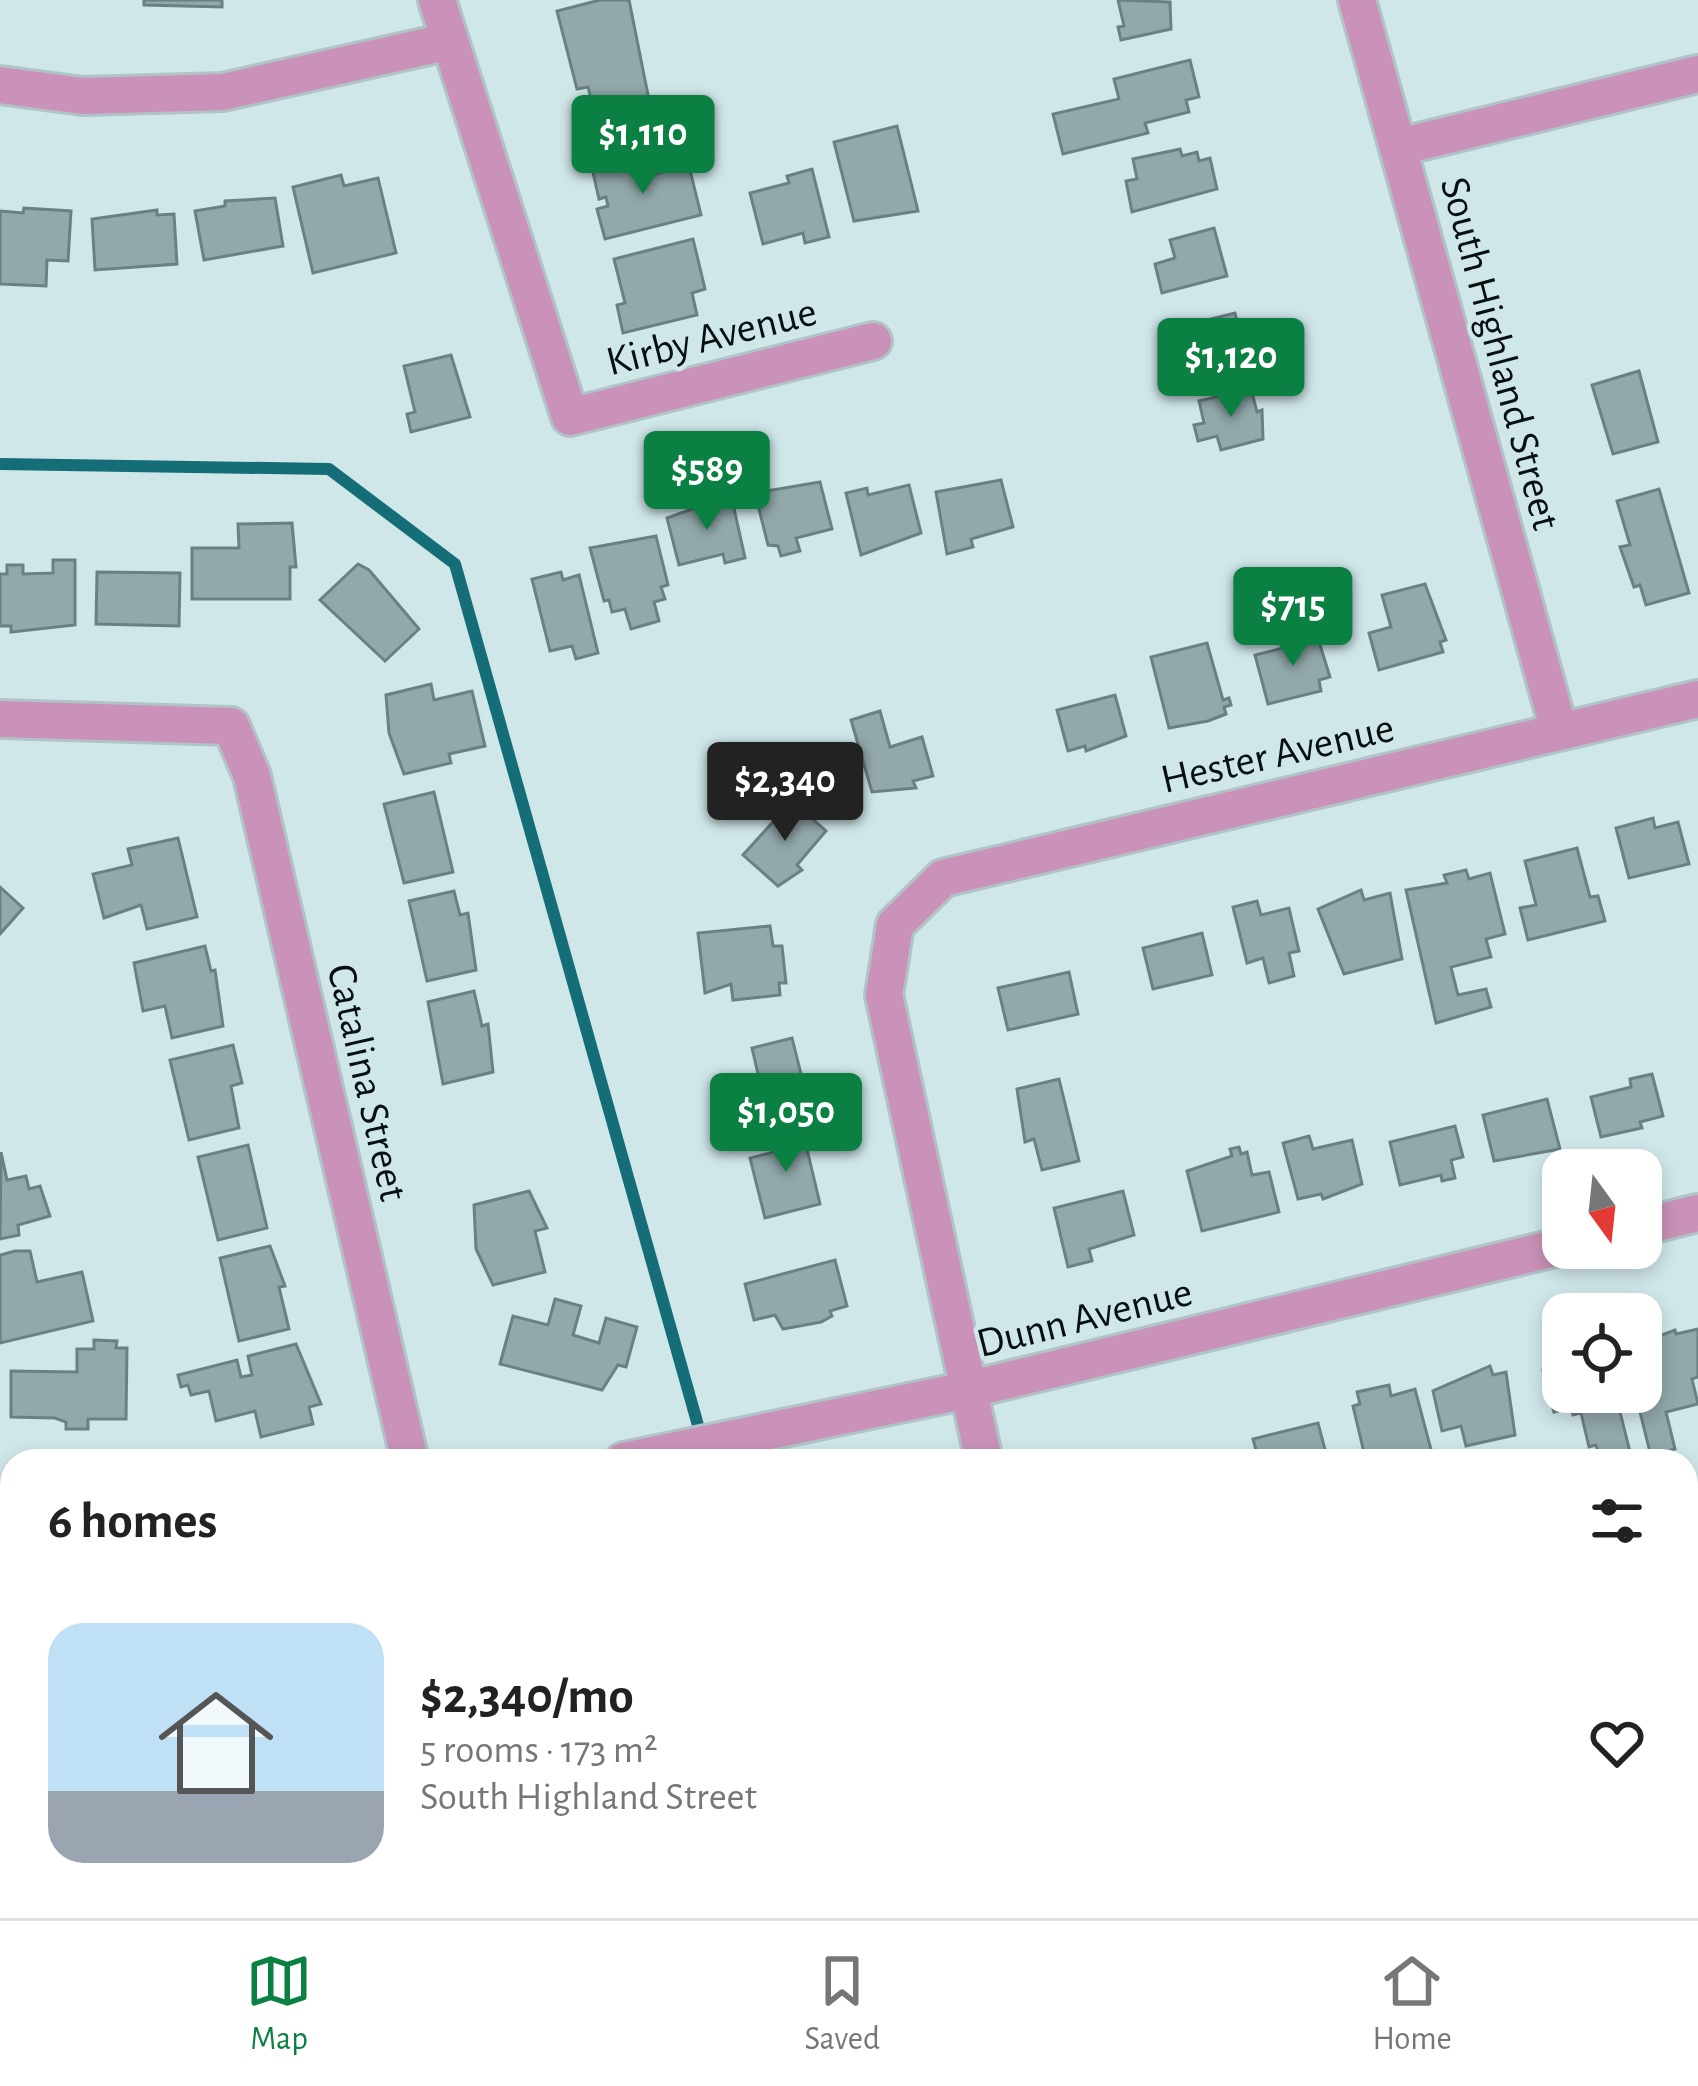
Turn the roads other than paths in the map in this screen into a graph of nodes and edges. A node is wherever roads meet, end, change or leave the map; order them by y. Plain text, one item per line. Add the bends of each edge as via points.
1 (437, 0) edge
2 (1357, 0) edge
3 (446, 42) junction
4 (1698, 74) edge
5 (0, 85) edge
6 (1399, 146) junction
7 (873, 341) dead end
8 (1698, 699) edge
9 (0, 719) edge
10 (1559, 730) junction
11 (1698, 1214) edge
12 (1662, 1222) edge
13 (1542, 1251) edge
14 (967, 1390) junction
15 (407, 1449) edge
16 (682, 1449) edge
17 (981, 1449) edge

1 - 3 street
2 - 6 street, South Highland Street
3 - 5 street via 223,92 83,96
3 - 7 street, Kirby Avenue via 570,417
4 - 6 street
6 - 10 street, South Highland Street
8 - 10 street, Hester Avenue
9 - 15 street, Catalina Street via 231,726 252,776
10 - 14 street, Hester Avenue via 944,878 896,925 884,995
11 - 12 street
13 - 14 street, Dunn Avenue
14 - 16 street, Dunn Avenue
14 - 17 street

